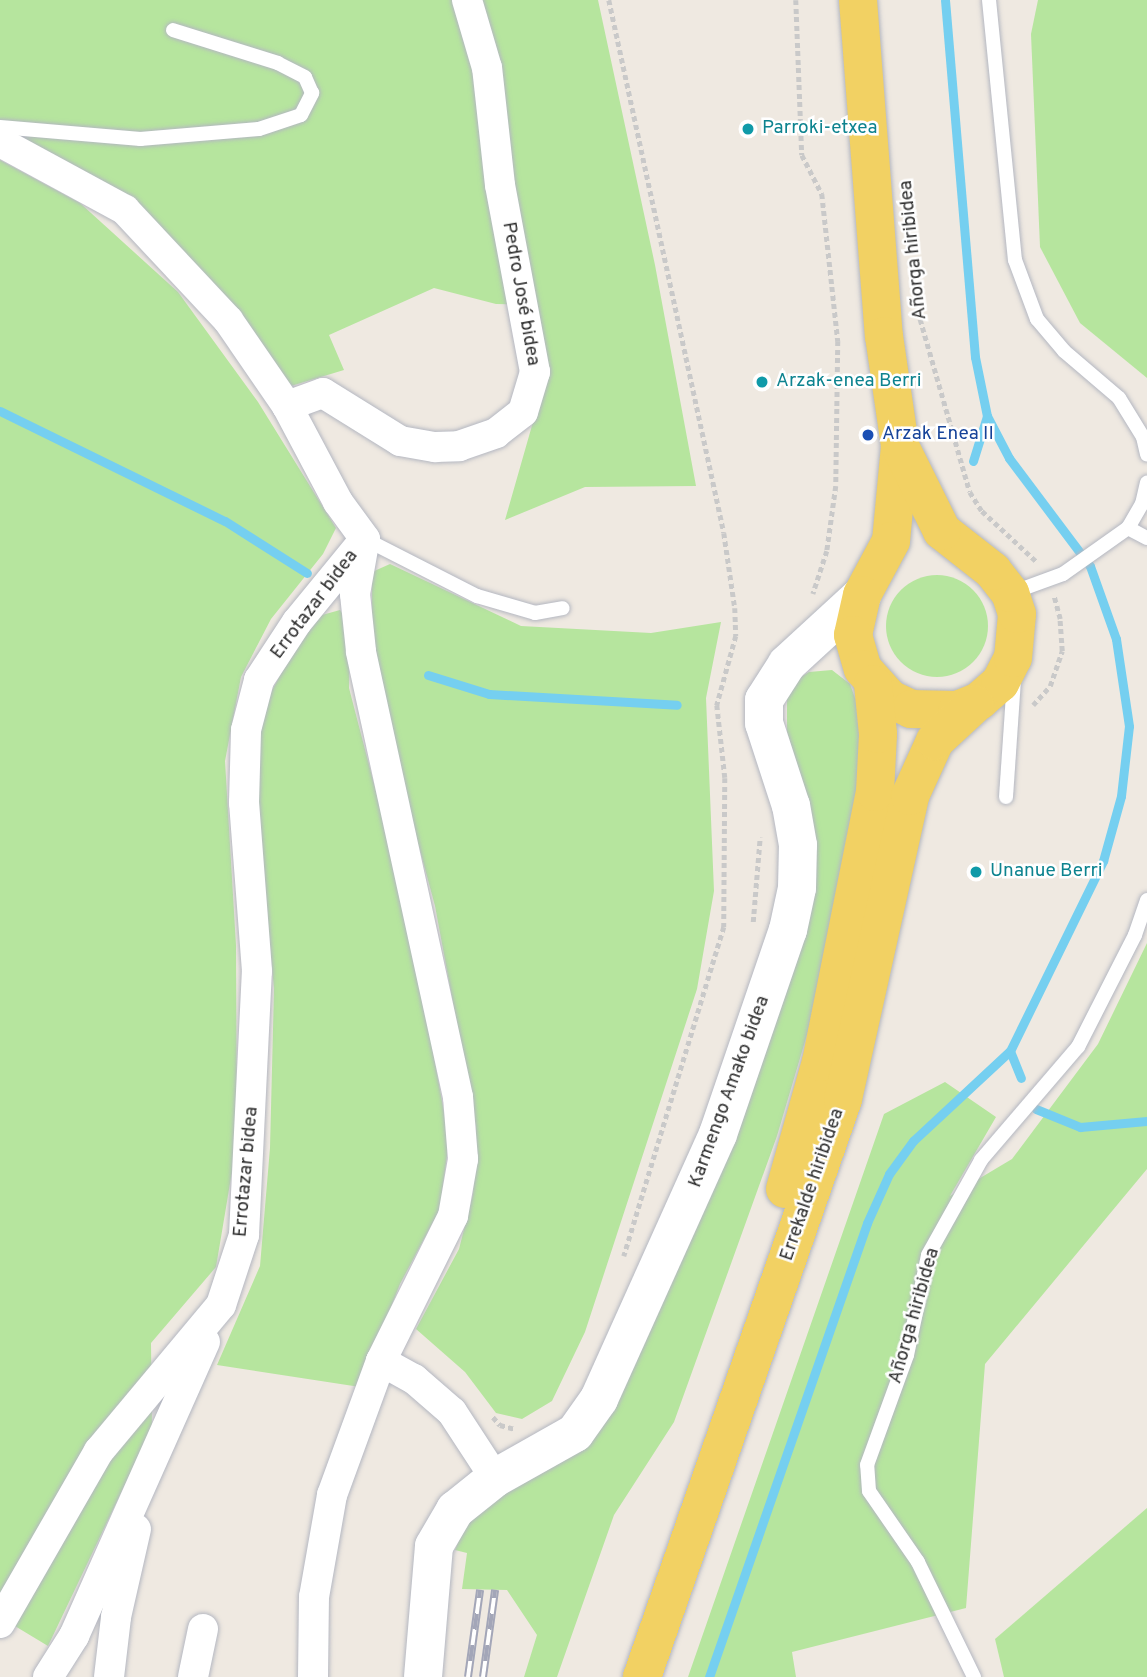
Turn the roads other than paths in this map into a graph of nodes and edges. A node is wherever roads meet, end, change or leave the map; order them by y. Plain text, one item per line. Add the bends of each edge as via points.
1 (467, 0) edge
2 (858, 0) edge
3 (989, 0) edge
4 (173, 30) dead end
5 (0, 127) edge
6 (0, 142) edge
7 (286, 406) junction
8 (900, 446) junction
9 (1147, 455) edge
10 (1147, 483) edge
11 (1128, 528) junction
12 (1147, 538) edge
13 (365, 539) junction
14 (970, 556) junction
15 (868, 586) junction
16 (1010, 593) junction
17 (563, 608) dead end
18 (801, 655) junction
19 (1013, 659) junction
20 (866, 673) junction
21 (979, 701) junction
22 (1006, 797) dead end
23 (1147, 900) edge
24 (220, 1305) junction
25 (381, 1360) junction
26 (150, 1464) junction
27 (495, 1478) junction
28 (0, 1623) edge
29 (203, 1629) dead end
30 (48, 1677) edge
31 (109, 1677) edge
32 (192, 1677) edge
33 (313, 1677) edge
34 (423, 1677) edge
35 (615, 1677) edge
36 (642, 1677) edge
37 (974, 1677) edge

1 - 7 street, Pedro José bidea via 487,68 500,185 535,372 523,412 496,433 458,446 435,447 400,441 323,393
2 - 8 main road via 883,317
3 - 9 lane via 1015,260 1037,319 1064,351 1119,398 1143,437
4 - 5 lane via 278,63 305,77 312,93 301,115 259,129 140,139
6 - 7 street via 125,210 228,320
7 - 13 street via 338,502
8 - 14 main road via 942,531
8 - 15 main road via 891,541
10 - 11 lane via 1142,504
11 - 12 lane
11 - 16 lane via 1063,574
13 - 17 lane via 477,596 535,613
13 - 24 street, Errotazar bidea via 297,622 259,680 246,730 244,803 257,971 251,1144 244,1235
13 - 25 street, Errotazar bidea via 355,594 361,651 458,1097 463,1159 453,1216
14 - 15 main road via 945,549 911,552
14 - 16 main road via 993,571
15 - 18 street, Karmengo Amako bidea
15 - 20 main road via 853,635
16 - 19 main road via 1018,637
18 - 20 street
18 - 27 street, Karmengo Amako bidea via 787,664 764,700 764,723 791,806 798,845 797,888 788,930 718,1135 599,1399 575,1433
19 - 21 main road via 1000,683
19 - 22 lane
20 - 21 main road via 890,699 923,711 957,710
20 - 35 main road, Errekalde hiribidea via 878,734 875,792 821,1062 785,1190
21 - 36 main road, Errekalde hiribidea via 935,741 910,796 843,1099
23 - 37 lane, Añorga hiribidea via 1135,935 1079,1047 981,1160 929,1255 907,1355 867,1465 869,1491 918,1562
24 - 26 street, Errotazar bidea
24 - 28 street, Errotazar bidea via 99,1451
25 - 27 street via 414,1379 452,1412
25 - 33 street, Errotazar bidea via 332,1495 314,1597
26 - 30 street, Errotazar bidea via 74,1636
26 - 31 street, Errotazar bidea via 116,1617
27 - 34 street via 455,1510 434,1546
29 - 32 street

